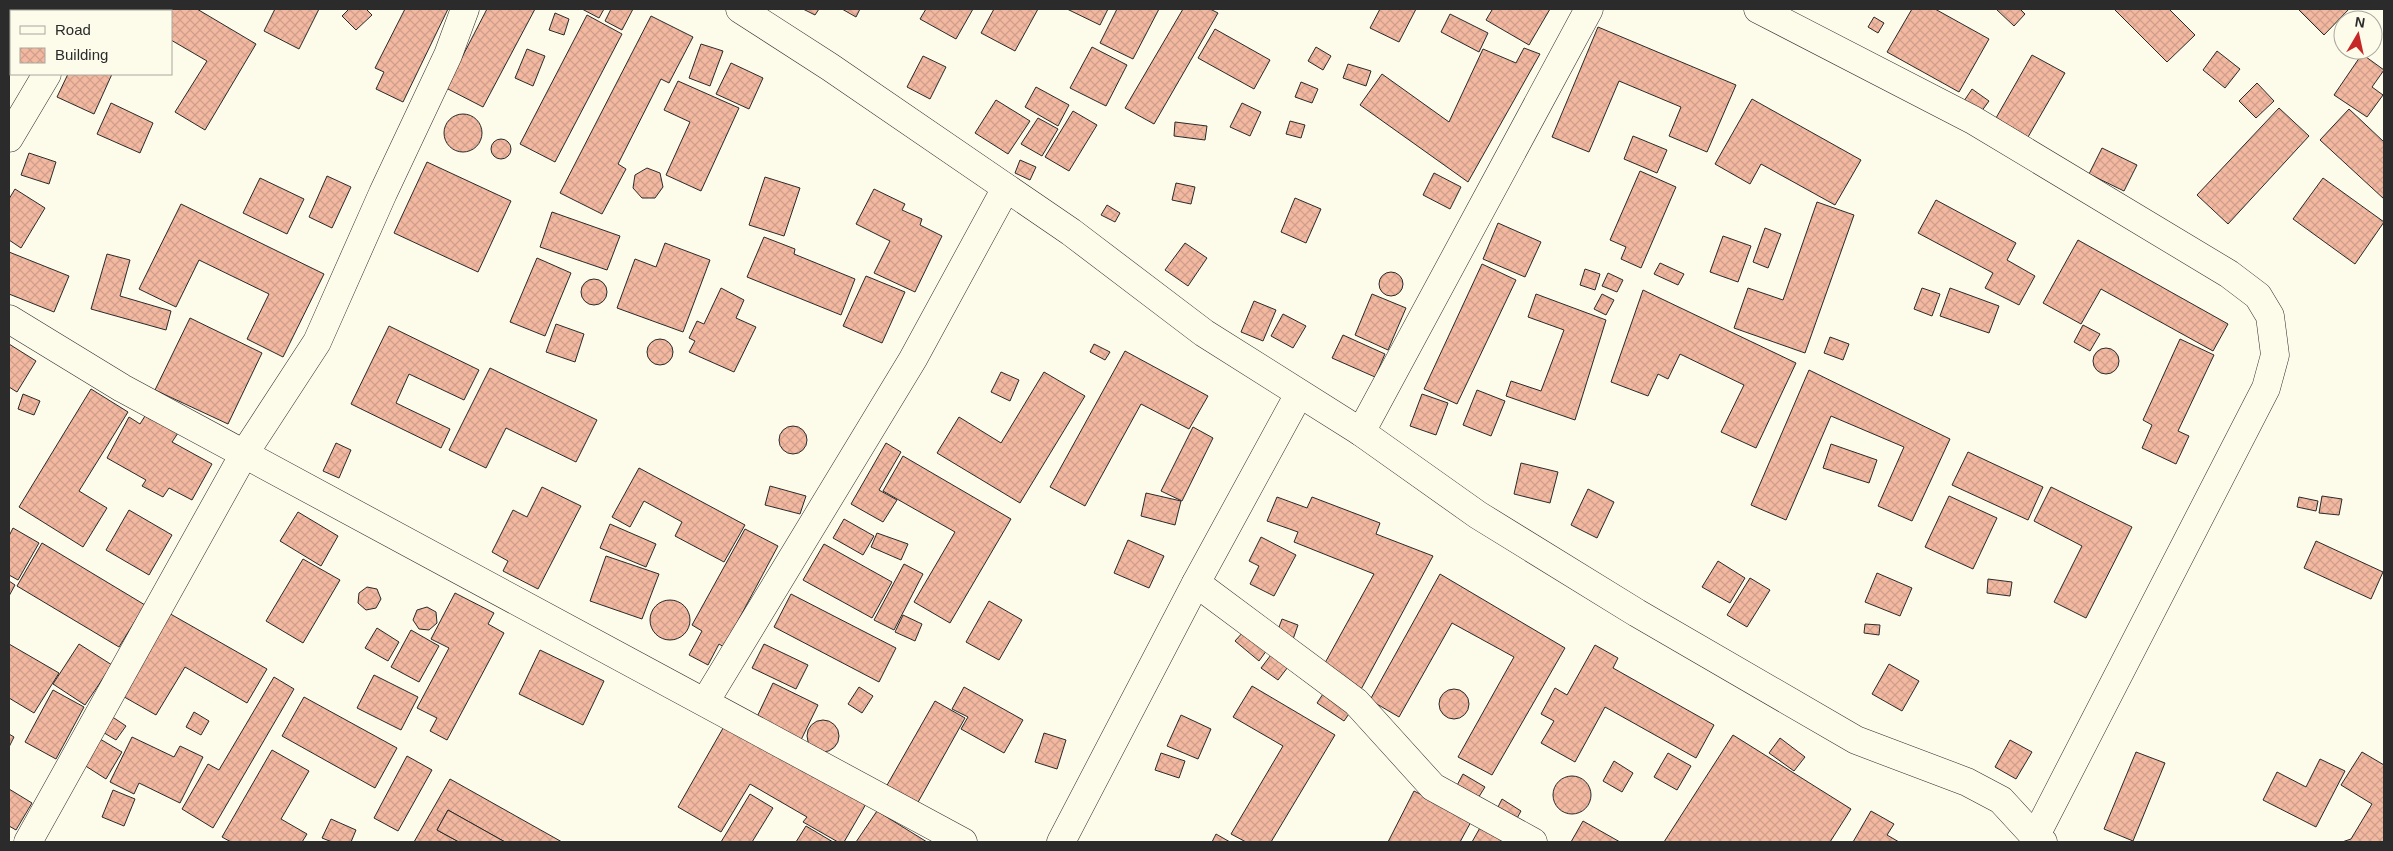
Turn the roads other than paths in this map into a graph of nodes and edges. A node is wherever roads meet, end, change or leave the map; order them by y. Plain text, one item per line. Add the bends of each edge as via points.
1 (465, 9) edge
2 (740, 9) edge
3 (1589, 9) edge
4 (1758, 9) edge
5 (46, 75) edge
6 (9, 138) edge
7 (1006, 188) junction
8 (9, 319) edge
9 (1299, 394) junction
10 (1361, 432) junction
11 (244, 454) junction
12 (1196, 583) junction
13 (705, 702) junction
14 (2039, 840) edge
15 (28, 842) edge
16 (963, 842) edge
17 (1061, 842) edge
18 (1533, 842) edge

1 - 11 street via 448,55 317,342
2 - 7 street via 830,66
3 - 10 street
4 - 14 street via 1982,125 2229,274 2258,296 2270,316 2275,355 2266,388
5 - 6 street
7 - 9 street via 1071,232 1204,333
7 - 13 street via 908,367
8 - 11 street via 122,388
9 - 10 street
9 - 12 street
10 - 14 street via 1478,515 1637,613 1856,740 1967,782 2001,800
11 - 13 street
11 - 15 street
12 - 17 street
12 - 18 street via 1356,702 1433,787
13 - 16 street

